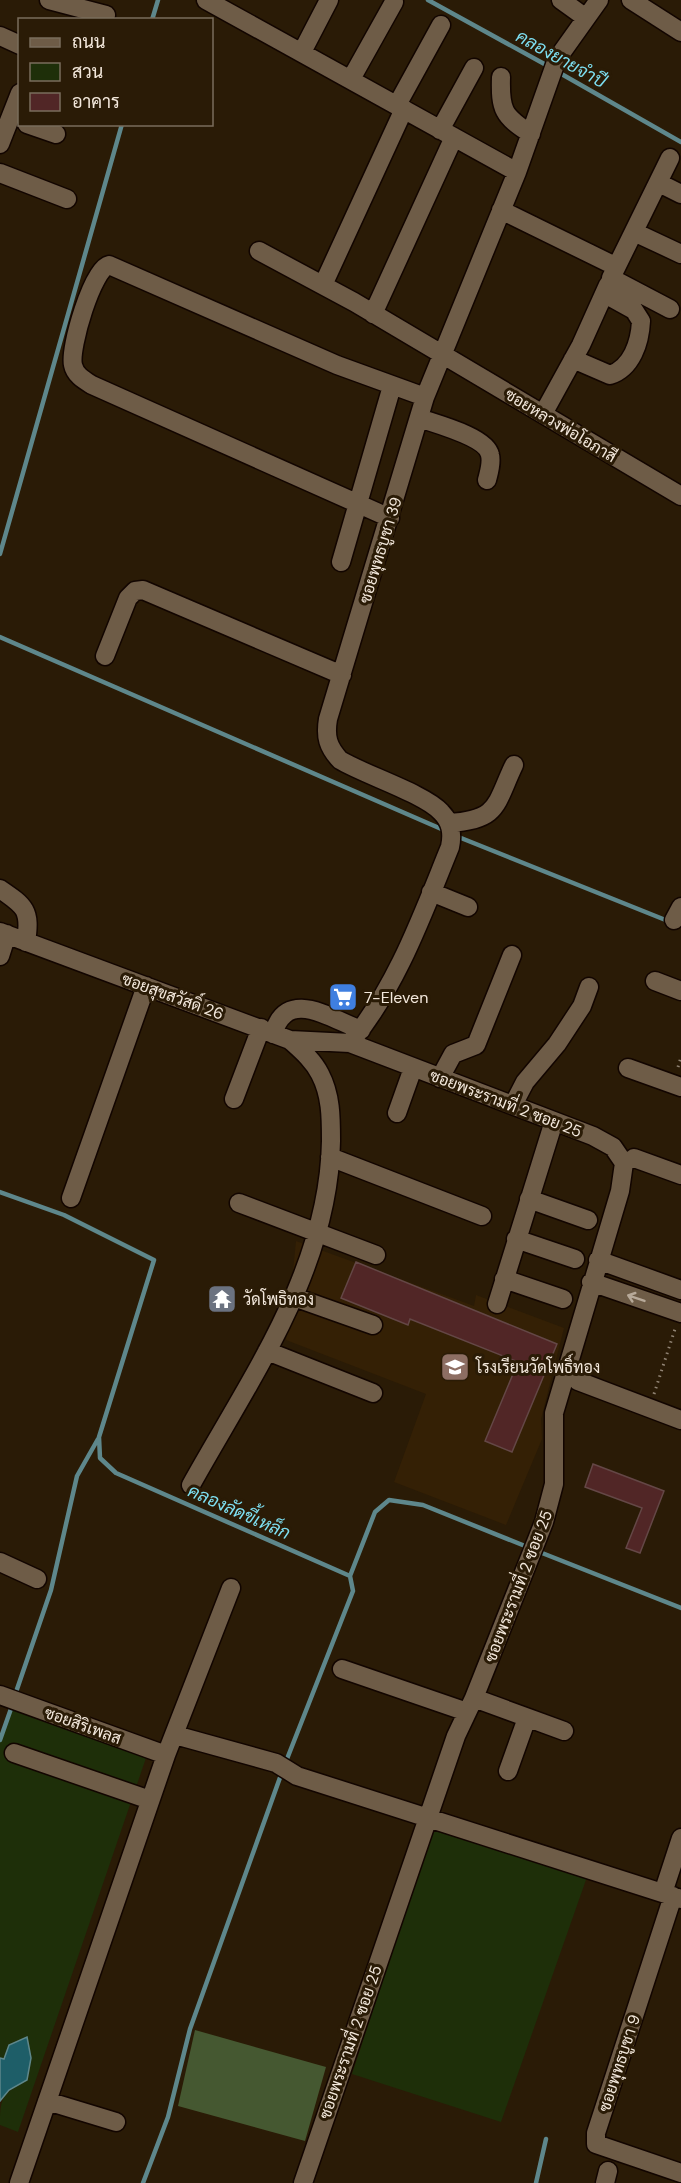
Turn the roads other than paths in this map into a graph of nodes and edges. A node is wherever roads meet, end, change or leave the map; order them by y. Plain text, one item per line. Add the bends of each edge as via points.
1 (49, 0) edge
2 (206, 0) edge
3 (329, 0) edge
4 (561, 0) edge
5 (599, 0) edge
6 (631, 0) edge
7 (394, 2) dead end
8 (106, 15) dead end
9 (586, 18) junction
10 (441, 25) dead end
11 (681, 32) edge
12 (0, 36) edge
13 (18, 44) edge
14 (302, 52) junction
15 (474, 68) dead end
16 (501, 77) dead end
17 (351, 79) junction
18 (400, 107) junction
19 (18, 123) edge
20 (31, 126) edge
21 (447, 133) junction
22 (56, 134) dead end
23 (531, 134) junction
24 (0, 144) edge
25 (670, 158) dead end
26 (517, 172) junction
27 (0, 173) edge
28 (659, 183) junction
29 (681, 194) edge
30 (68, 199) dead end
31 (501, 210) junction
32 (634, 232) junction
33 (259, 250) dead end
34 (681, 254) edge
35 (610, 279) junction
36 (323, 285) junction
37 (670, 309) dead end
38 (373, 314) junction
39 (441, 354) junction
40 (573, 358) junction
41 (392, 386) junction
42 (425, 397) junction
43 (543, 414) junction
44 (419, 418) junction
45 (487, 480) dead end
46 (681, 496) edge
47 (356, 503) junction
48 (390, 518) junction
49 (341, 562) dead end
50 (105, 656) dead end
51 (342, 675) junction
52 (514, 765) dead end
53 (449, 823) junction
54 (0, 889) edge
55 (431, 892) junction
56 (468, 907) dead end
57 (4, 933) edge
58 (26, 942) junction
59 (512, 955) dead end
60 (0, 956) edge
61 (655, 981) dead end
62 (146, 986) junction
63 (589, 987) dead end
64 (681, 991) edge
65 (274, 1034) junction
66 (355, 1037) junction
67 (413, 1068) junction
68 (628, 1068) dead end
69 (440, 1078) junction
70 (681, 1087) edge
71 (234, 1100) dead end
72 (513, 1105) junction
73 (397, 1113) dead end
74 (554, 1121) junction
75 (330, 1157) junction
76 (634, 1158) dead end
77 (681, 1175) edge
78 (71, 1198) dead end
79 (529, 1199) junction
80 (239, 1203) dead end
81 (482, 1216) dead end
82 (588, 1220) dead end
83 (316, 1234) junction
84 (516, 1239) junction
85 (376, 1255) dead end
86 (575, 1259) dead end
87 (598, 1260) junction
88 (504, 1279) junction
89 (591, 1282) junction
90 (681, 1290) edge
91 (294, 1298) junction
92 (563, 1299) dead end
93 (497, 1304) dead end
94 (681, 1312) edge
95 (373, 1325) dead end
96 (267, 1351) junction
97 (578, 1381) dead end
98 (373, 1393) dead end
99 (681, 1420) edge
100 (191, 1485) dead end
101 (0, 1562) edge
102 (37, 1579) dead end
103 (231, 1588) dead end
104 (342, 1670) dead end
105 (0, 1695) edge
106 (471, 1705) junction
107 (527, 1718) junction
108 (564, 1731) dead end
109 (175, 1735) junction
110 (14, 1753) dead end
111 (166, 1755) junction
112 (508, 1771) dead end
113 (150, 1800) junction
114 (427, 1819) junction
115 (681, 1838) edge
116 (672, 1896) edge
117 (47, 2102) junction
118 (116, 2122) dead end
119 (681, 2173) edge
120 (19, 2183) edge
121 (303, 2183) edge

1 - 8 street
2 - 14 street
3 - 14 street
4 - 9 street
5 - 9 street, ซอยพุทธบูชา 39
6 - 11 street
7 - 17 street
9 - 23 street, ซอยพุทธบูชา 39 via 556,58
10 - 18 street
12 - 13 street
14 - 17 street
15 - 21 street
16 - 23 street via 502,110
17 - 18 street
18 - 21 street
18 - 36 street
19 - 24 street
20 - 22 street
21 - 26 street
21 - 38 street
23 - 26 street, ซอยพุทธบูชา 39
25 - 28 street
26 - 31 street, ซอยพุทธบูชา 39
27 - 30 street
28 - 29 street
28 - 32 street
31 - 35 street
31 - 39 street, ซอยพุทธบูชา 39
32 - 34 street
32 - 35 street
33 - 36 street, ซอยหลวงพ่อโอภาสี
35 - 37 street
35 - 40 street
35 - 40 street via 641,321 631,358 619,372 610,375
36 - 38 street, ซอยหลวงพ่อโอภาสี
38 - 39 street, ซอยหลวงพ่อโอภาสี
39 - 42 street, ซอยพุทธบูชา 39
39 - 43 street, ซอยหลวงพ่อโอภาสี
40 - 43 street
41 - 42 street
41 - 47 street
41 - 47 street via 109,265 98,272 78,329 73,366 92,385
42 - 44 street, ซอยพุทธบูชา 39
43 - 46 street, ซอยหลวงพ่อโอภาสี
44 - 45 street via 486,447 490,454
44 - 48 street, ซอยพุทธบูชา 39
47 - 48 street
47 - 49 street
48 - 51 street, ซอยพุทธบูชา 39
50 - 51 street via 128,598 143,590
51 - 53 street, ซอยพุทธบูชา 39 via 328,719 326,734 331,750 355,769 431,804
52 - 53 street via 492,810 477,821
53 - 55 street via 450,847
54 - 58 street via 20,902 27,912
55 - 56 street
55 - 66 street via 410,943
57 - 58 street, ซอยสุขสวัสดิ์ 26
57 - 60 street
58 - 62 street, ซอยสุขสวัสดิ์ 26
59 - 69 street via 476,1045 453,1054
61 - 64 street
62 - 65 street, ซอยสุขสวัสดิ์ 26
62 - 78 street
63 - 72 street via 570,1025 547,1059 525,1082
65 - 66 street, ซอยสุขสวัสดิ์ 26
65 - 66 street, ซอยพระรามที่ 2 ซอย 25 via 282,1016 301,1007
65 - 71 street, ซอยพระรามที่ 2 ซอย 25
65 - 75 street via 311,1060 329,1096
66 - 67 street, ซอยพระรามที่ 2 ซอย 25
67 - 69 street, ซอยพระรามที่ 2 ซอย 25
67 - 73 street
68 - 70 street
69 - 72 street, ซอยพระรามที่ 2 ซอย 25
72 - 74 street, ซอยพระรามที่ 2 ซอย 25
74 - 79 street
74 - 87 street, ซอยพระรามที่ 2 ซอย 25 via 604,1141 624,1163
75 - 81 street
75 - 83 street
76 - 77 street
79 - 82 street
79 - 84 street
80 - 83 street
83 - 85 street
83 - 91 street
84 - 86 street
84 - 88 street
87 - 89 street, ซอยพระรามที่ 2 ซอย 25
87 - 90 street
88 - 92 street
88 - 93 street
94 -> 89 street
89 - 106 street, ซอยพระรามที่ 2 ซอย 25 via 554,1413 554,1484 544,1522
91 - 95 street
91 - 96 street
96 - 98 street
96 - 100 street
97 - 99 street
101 - 102 street
103 - 109 street
104 - 106 street
105 - 111 street, ซอยสิริเพลส
106 - 107 street
106 - 114 street, ซอยพระรามที่ 2 ซอย 25
107 - 108 street
107 - 112 street
109 - 111 street
109 - 114 street via 276,1763 297,1776
110 - 113 street
111 - 113 street
113 - 117 street
114 - 116 street
114 - 121 street, ซอยพระรามที่ 2 ซอย 25
115 - 116 street
116 - 119 street, ซอยพุทธบูชา 9 via 596,2133 596,2144
117 - 118 street
117 - 120 street

